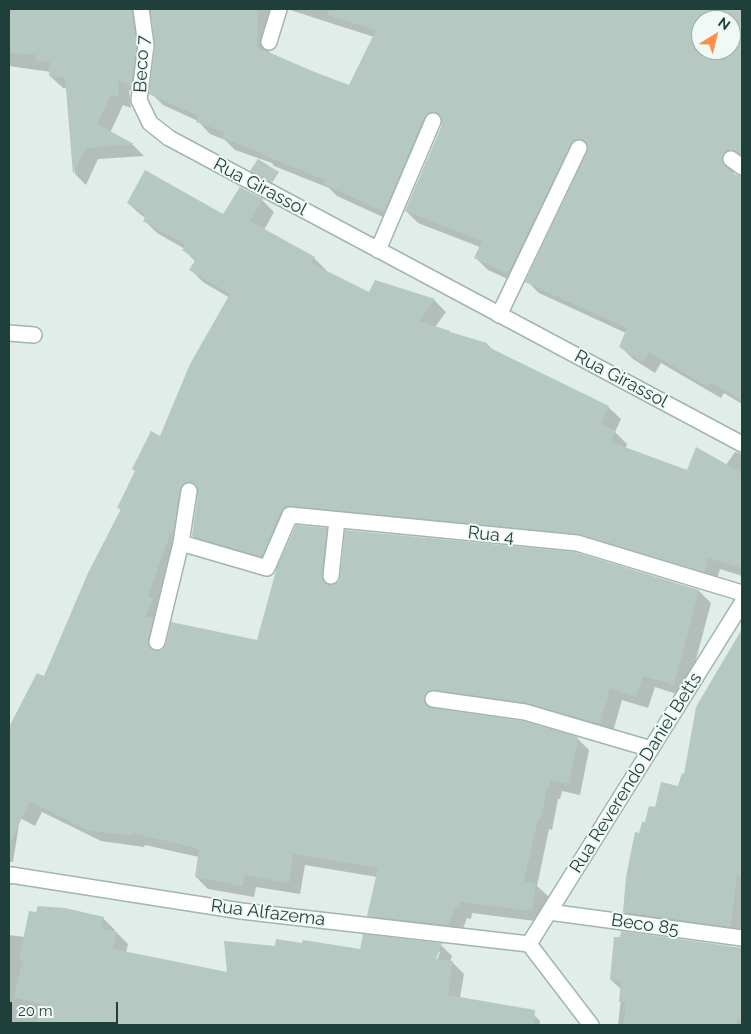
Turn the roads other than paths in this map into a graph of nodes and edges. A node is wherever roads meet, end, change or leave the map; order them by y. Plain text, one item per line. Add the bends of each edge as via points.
1 (141, 9) edge
2 (279, 9) edge
3 (270, 42) dead end
4 (433, 120) dead end
5 (169, 138) joint
6 (579, 148) dead end
7 (378, 250) junction
8 (500, 315) junction
9 (9, 333) edge
10 (34, 335) dead end
11 (742, 444) edge
12 (189, 491) dead end
13 (336, 520) junction
14 (181, 542) junction
15 (331, 576) dead end
16 (742, 593) edge
17 (742, 603) edge
18 (157, 642) dead end
19 (433, 699) dead end
20 (651, 749) junction
21 (9, 876) edge
22 (548, 912) junction
23 (742, 938) edge
24 (529, 944) junction
25 (591, 1025) edge

1 - 5 street, Beco 7 via 146,45 139,100 150,124
2 - 3 street
4 - 7 street
5 - 7 street, Rua Girassol
6 - 8 street
7 - 8 street, Rua Girassol
8 - 11 street, Rua Girassol
9 - 10 street
12 - 14 street
13 - 14 street, Rua 4 via 290,515 267,568
13 - 15 street
13 - 16 street, Rua 4 via 577,543
14 - 18 street
17 - 20 street, Rua Reverendo Daniel Betts
19 - 20 street via 525,712
20 - 22 street, Rua Reverendo Daniel Betts
21 - 24 street, Rua Alfazema via 241,911
22 - 23 street, Beco 85
22 - 24 street, Rua Reverendo Daniel Betts
24 - 25 street

